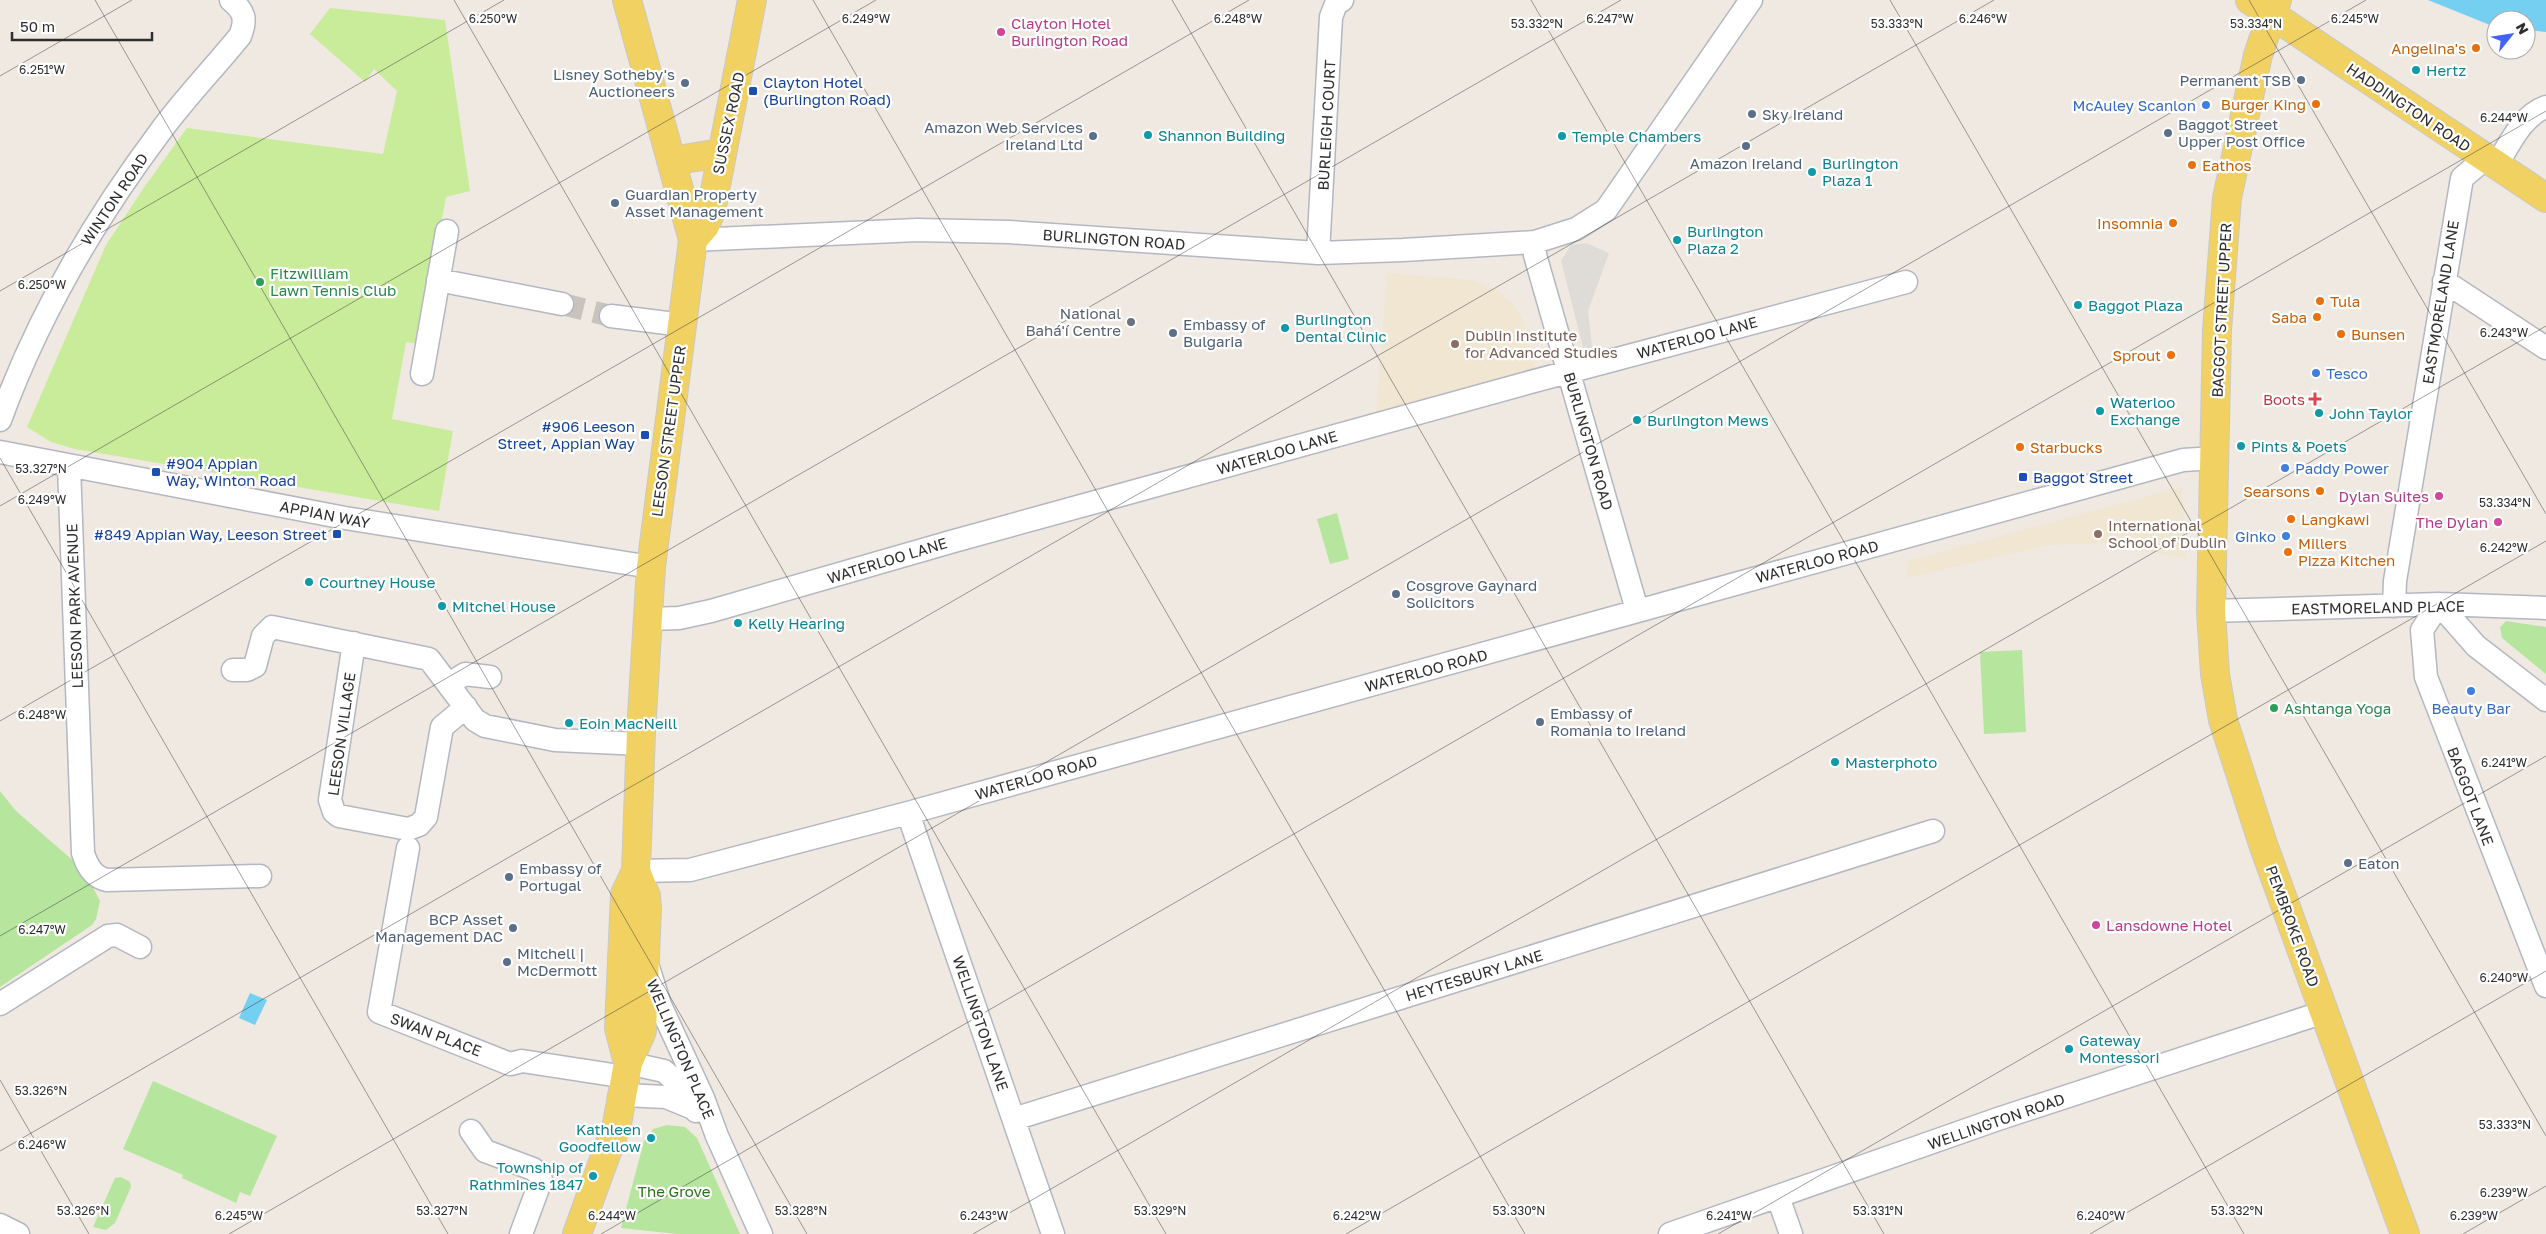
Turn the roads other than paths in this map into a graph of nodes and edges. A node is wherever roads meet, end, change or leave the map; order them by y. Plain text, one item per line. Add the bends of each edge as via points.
1 (231, 0) edge
2 (627, 0) edge
3 (752, 0) edge
4 (1342, 0) edge
5 (1751, 0) edge
6 (2266, 5) edge
7 (2546, 107) edge
8 (721, 153) junction
9 (671, 161) junction
10 (2491, 162) junction
11 (2546, 198) edge
12 (447, 231) dead end
13 (693, 240) junction
14 (1534, 242) junction
15 (1318, 253) junction
16 (438, 280) junction
17 (2444, 281) junction
18 (1906, 282) dead end
19 (562, 304) tunnel mouth
20 (611, 316) tunnel mouth
21 (682, 325) junction
22 (2546, 348) edge
23 (1569, 372) junction
24 (422, 374) dead end
25 (0, 420) edge
26 (0, 452) edge
27 (2215, 458) junction
28 (69, 466) junction
29 (651, 567) junction
30 (2439, 604) junction
31 (2394, 606) junction
32 (2546, 608) edge
33 (1637, 610) junction
34 (2211, 612) junction
35 (649, 619) junction
36 (354, 643) junction
37 (233, 670) dead end
38 (490, 677) dead end
39 (449, 684) junction
40 (2546, 700) edge
41 (466, 707) junction
42 (641, 744) junction
43 (908, 813) junction
44 (1933, 831) dead end
45 (408, 848) dead end
46 (636, 871) junction
47 (260, 876) dead end
48 (140, 947) dead end
49 (646, 961) junction
50 (2542, 965) edge
51 (2546, 986) edge
52 (0, 1004) edge
53 (2324, 1012) junction
54 (626, 1078) junction
55 (693, 1108) junction
56 (1014, 1119) junction
57 (472, 1131) dead end
58 (717, 1136) junction
59 (1778, 1197) junction
60 (0, 1225) edge
61 (18, 1234) edge
62 (521, 1234) edge
63 (577, 1234) edge
64 (761, 1234) edge
65 (1053, 1234) edge
66 (1670, 1234) edge
67 (1791, 1234) edge
68 (2405, 1234) edge

1 - 25 street, WINTON ROAD via 244,14 240,36 161,130 86,238 18,374
2 - 9 main road, LEESON STREET UPPER
3 - 8 main road, SUSSEX ROAD
4 - 15 street, BURLEIGH COURT via 1336,4 1331,17
5 - 14 street, BURLINGTON ROAD via 1606,210 1576,229
6 - 10 main road, HADDINGTON ROAD
6 - 27 main road, BAGGOT STREET UPPER via 2227,198 2217,330
7 - 10 street, EASTMORELAND LANE via 2537,110
8 - 9 main road
8 - 13 main road, SUSSEX ROAD via 711,210
9 - 13 main road, LEESON STREET UPPER
10 - 11 main road, HADDINGTON ROAD
10 - 17 street, EASTMORELAND LANE via 2462,178
12 - 16 street
13 - 15 street, BURLINGTON ROAD via 917,230 1010,232
13 - 21 main road, LEESON STREET UPPER
14 - 15 street, BURLINGTON ROAD
14 - 23 street, BURLINGTON ROAD
16 - 19 street
16 - 24 street
17 - 22 street
17 - 31 street, EASTMORELAND LANE via 2395,581
18 - 23 street, WATERLOO LANE
20 - 21 street
21 - 29 main road, LEESON STREET UPPER
23 - 33 street, BURLINGTON ROAD
23 - 35 street, WATERLOO LANE via 711,611 679,618
26 - 28 street, APPIAN WAY
27 - 33 street, WATERLOO ROAD via 2183,460
27 - 34 main road, BAGGOT STREET UPPER
28 - 29 street, APPIAN WAY via 435,534
28 - 47 street, LEESON PARK AVENUE via 85,860 94,874 107,880
29 - 35 main road, LEESON STREET UPPER
30 - 31 street, EASTMORELAND PLACE
30 - 32 street, EASTMORELAND PLACE
30 - 40 street via 2476,646
30 - 50 street, BAGGOT LANE via 2422,630 2426,676
31 - 34 street, EASTMORELAND PLACE
33 - 43 street, WATERLOO ROAD
34 - 53 main road, PEMBROKE ROAD via 2215,674 2223,720 2264,847
35 - 42 main road, LEESON STREET UPPER
36 - 37 street via 272,627 263,636 255,666 247,670
36 - 39 street via 429,658
36 - 41 street, LEESON VILLAGE via 330,800 339,816 400,829 420,824 426,816 442,727
38 - 39 street via 465,674
39 - 41 street
41 - 42 street via 479,724 491,728 555,740
42 - 46 main road, LEESON STREET UPPER
43 - 46 street, WATERLOO ROAD via 690,870
43 - 56 street, WELLINGTON LANE
44 - 56 street, HEYTESBURY LANE
45 - 54 street, SWAN PLACE via 379,1012 510,1064 522,1061
46 - 49 main road, LEESON STREET UPPER via 646,896
46 - 54 main road, LEESON STREET UPPER via 625,894 624,913 620,1035
48 - 52 street via 117,935 108,936
49 - 54 main road, LEESON STREET UPPER via 642,1031
49 - 58 street, WELLINGTON PLACE via 660,1005
50 - 51 street, BAGGOT LANE
53 - 59 street, WELLINGTON ROAD via 1998,1119
53 - 68 main road, PEMBROKE ROAD
54 - 55 street, WELLINGTON PLACE
54 - 55 street, WELLINGTON PLACE via 664,1071 680,1085
54 - 63 main road via 617,1124
55 - 58 street, WELLINGTON PLACE
56 - 65 street, WELLINGTON LANE
57 - 62 street via 485,1151 533,1169 540,1175
58 - 64 street, WELLINGTON PLACE
59 - 66 street, WELLINGTON ROAD
59 - 67 street
60 - 61 street

